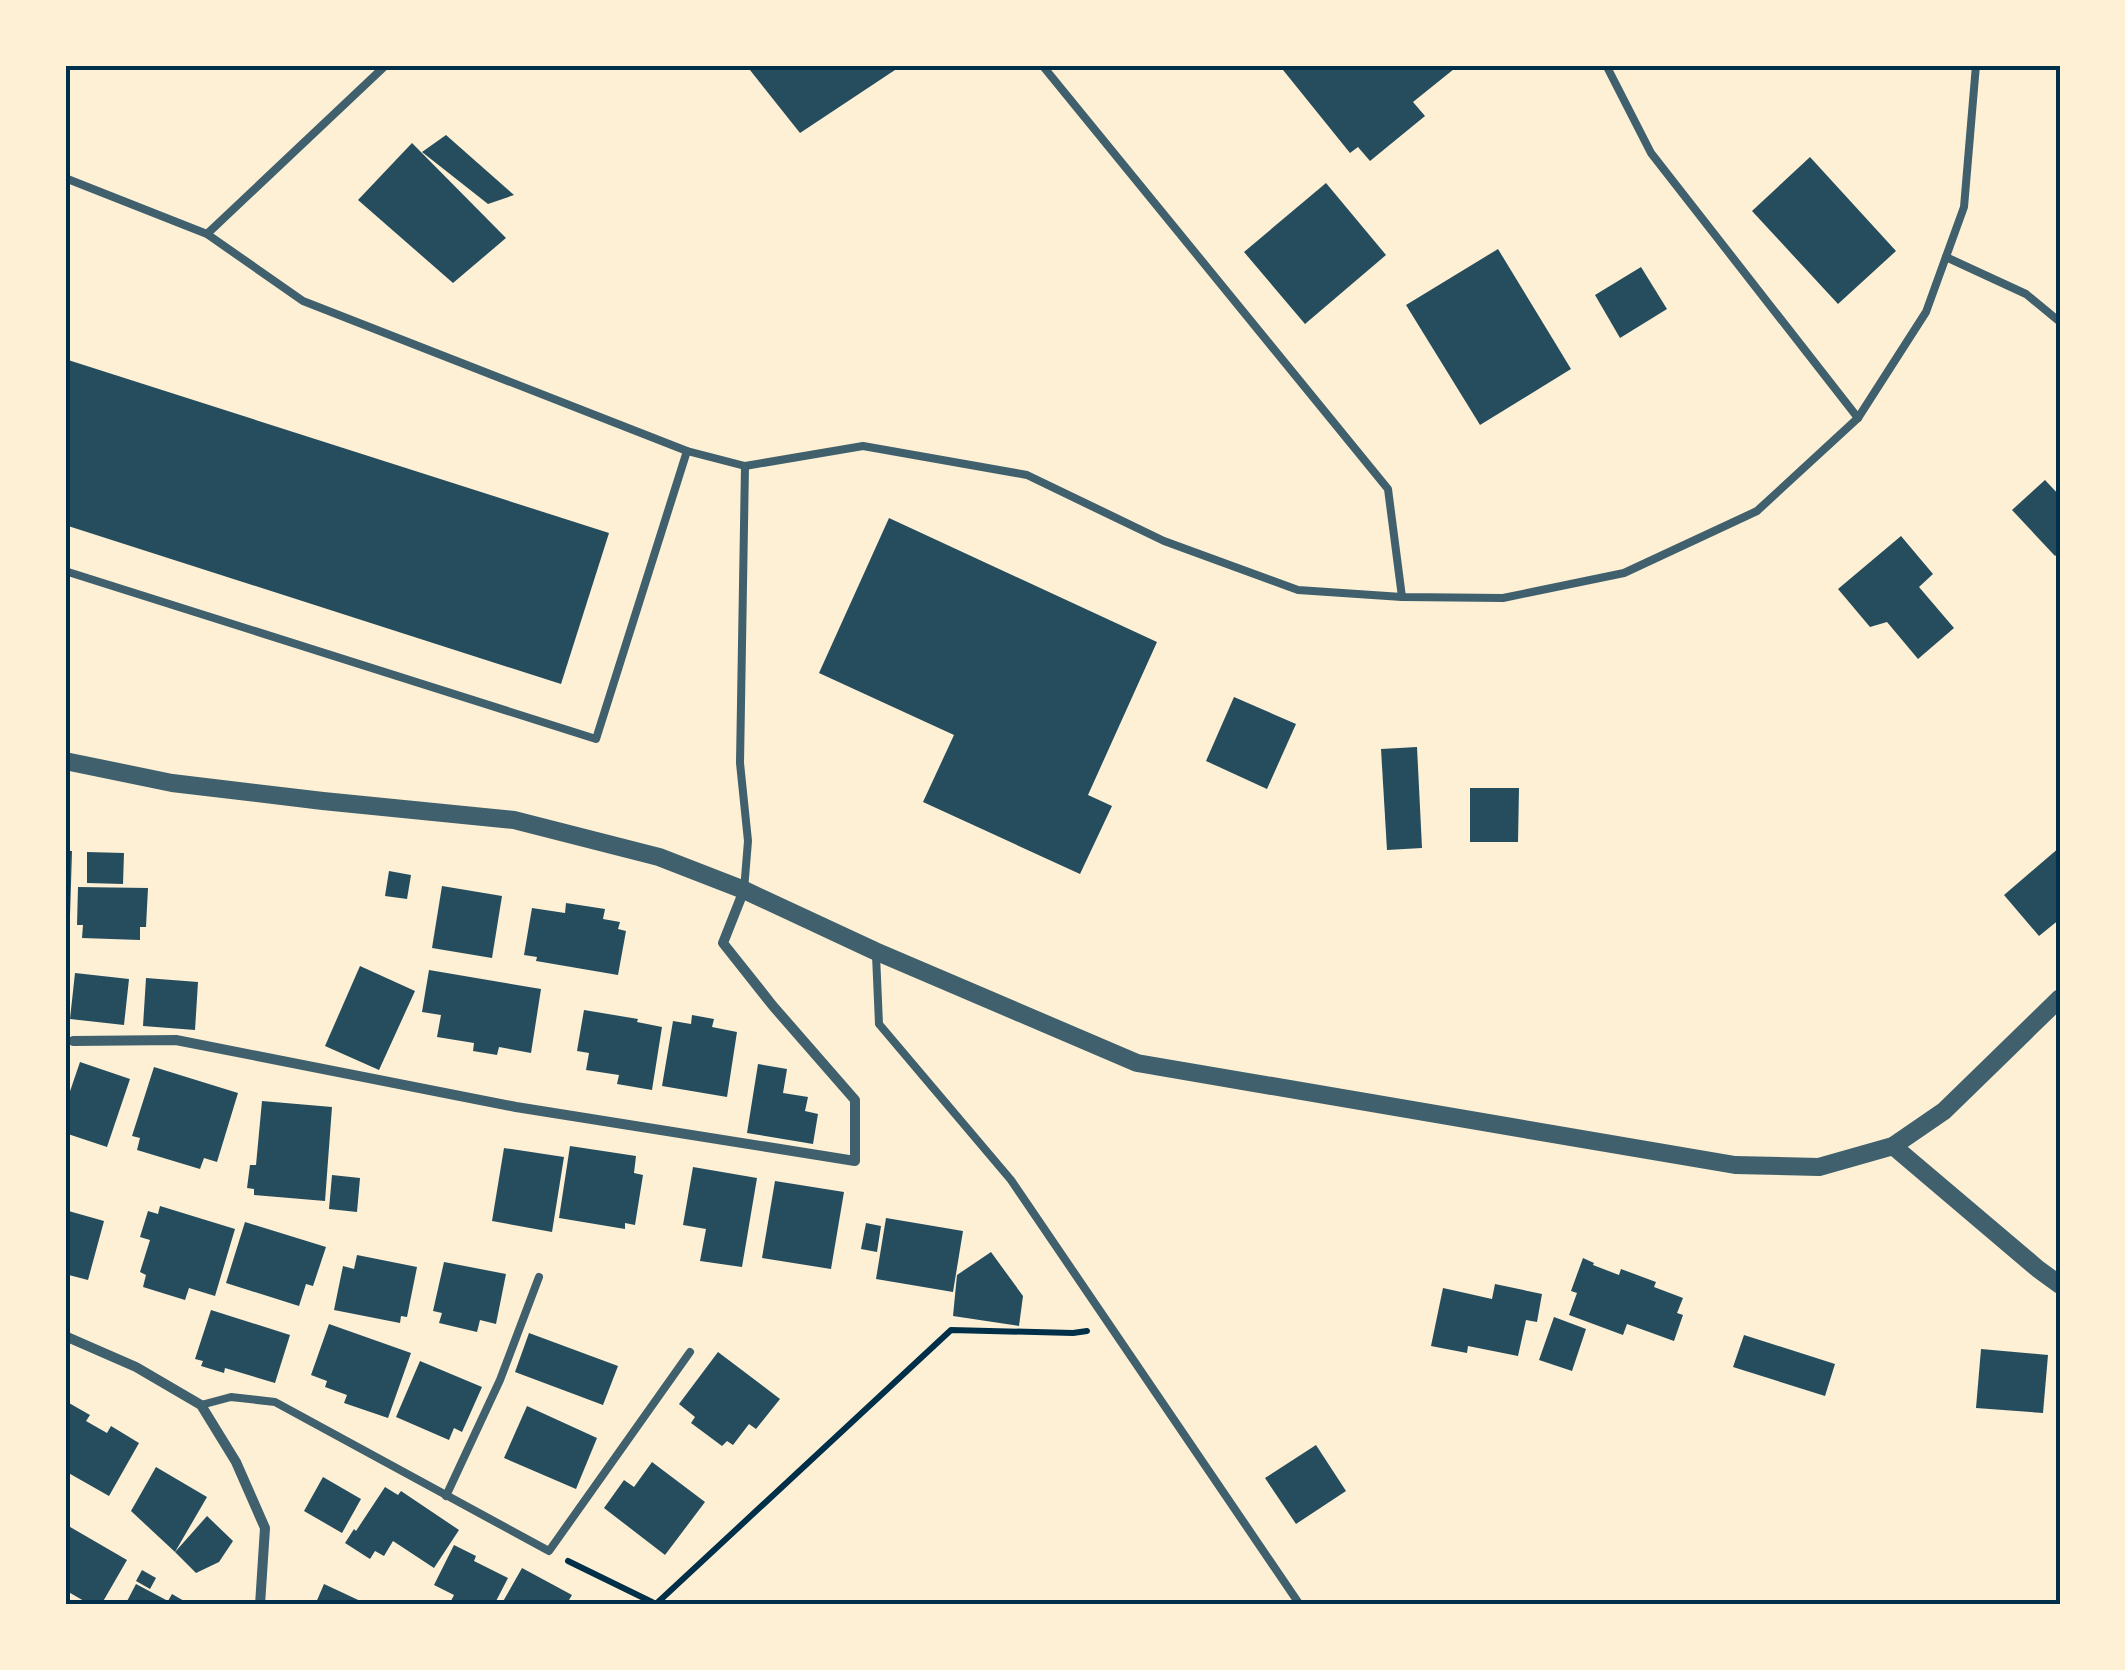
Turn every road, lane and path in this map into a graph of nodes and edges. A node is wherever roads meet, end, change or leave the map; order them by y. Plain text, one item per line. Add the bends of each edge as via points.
1 (386, 65) edge
2 (1042, 65) edge
3 (1606, 65) edge
4 (1976, 65) edge
5 (65, 178) edge
6 (207, 234) junction
7 (1946, 257) junction
8 (2060, 322) edge
9 (1858, 418) junction
10 (686, 451) junction
11 (745, 466) junction
12 (65, 571) edge
13 (1402, 597) junction
14 (65, 761) edge
15 (744, 890) junction
16 (876, 950) junction
17 (2060, 998) edge
18 (73, 1042) dead end
19 (1892, 1146) junction
20 (539, 1277) dead end
21 (2060, 1285) edge
22 (1110, 1326) junction
23 (65, 1336) edge
24 (690, 1352) dead end
25 (202, 1405) junction
26 (446, 1496) junction
27 (549, 1551) junction
28 (260, 1605) edge
29 (655, 1605) edge
30 (1300, 1605) edge

1 - 6 lane
2 - 13 lane via 1388,489
3 - 9 lane via 1651,153
4 - 7 lane via 1964,206
5 - 6 lane
6 - 10 lane via 303,301
7 - 8 lane via 2026,294
7 - 9 lane via 1926,312
9 - 13 lane via 1757,511 1624,573 1503,598
10 - 11 lane
10 - 12 lane via 596,739
11 - 13 lane via 863,446 1027,475 1164,542 1298,590
11 - 15 lane
14 - 15 street via 190,785 514,820 658,856
15 - 16 street
15 - 18 street via 723,944 855,1100 855,1161 516,1106 176,1040
16 - 19 street via 1137,1063 1735,1165 1819,1167
16 - 22 lane via 878,1024 1012,1180
17 - 19 street via 1944,1111
19 - 21 street
20 - 26 lane
22 - 29 path via 1074,1333 951,1330
22 - 30 lane
23 - 25 street
24 - 27 lane
25 - 26 lane via 231,1397 275,1402
25 - 28 street via 265,1528
26 - 27 lane
27 - 29 path

